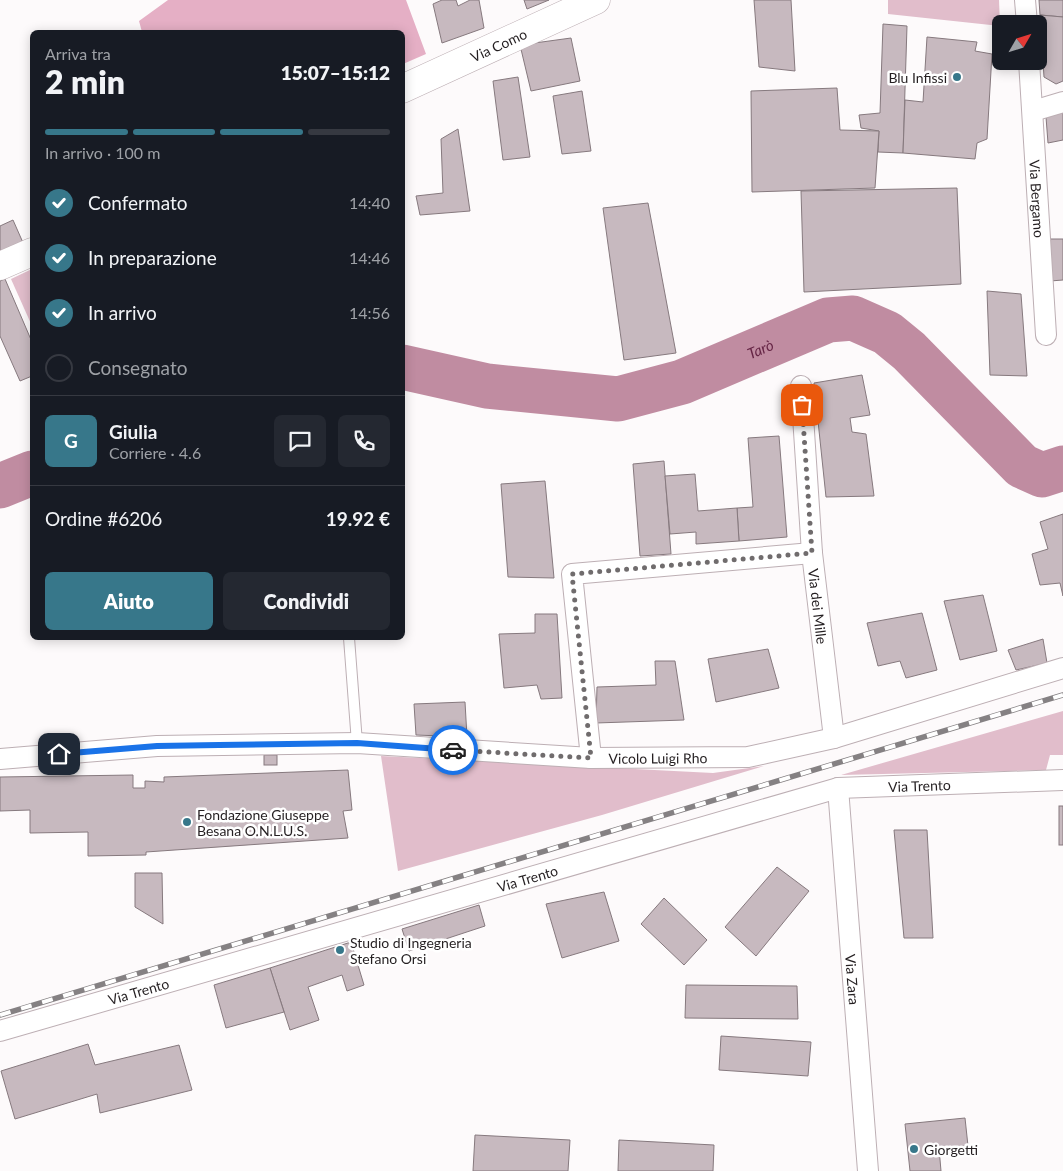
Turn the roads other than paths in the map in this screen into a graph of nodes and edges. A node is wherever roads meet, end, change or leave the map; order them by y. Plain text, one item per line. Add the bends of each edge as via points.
1 (596, 0) edge
2 (1025, 0) edge
3 (1026, 15) edge
4 (1031, 70) edge
5 (405, 88) edge
6 (1063, 102) edge
7 (1033, 111) junction
8 (30, 253) edge
9 (0, 266) edge
10 (1046, 335) dead end
11 (801, 386) dead end
12 (812, 553) junction
13 (349, 640) edge
14 (1063, 668) edge
15 (834, 738) junction
16 (357, 743) junction
17 (591, 758) junction
18 (0, 759) edge
19 (1063, 780) edge
20 (838, 788) junction
21 (0, 1031) edge
22 (868, 1171) edge

1 - 5 street, Via Como
2 - 3 street
4 - 7 street, Via Bergamo
6 - 7 street
7 - 10 street, Via Bergamo
8 - 9 street
11 - 12 street, Via dei Mille
12 - 15 street, Via dei Mille
12 - 17 street via 572,574
13 - 16 lane
14 - 15 street, Vicolo Luigi Rho
15 - 17 street, Vicolo Luigi Rho via 748,757
16 - 17 street, Vicolo Luigi Rho
16 - 18 street, Vicolo Luigi Rho via 157,746
19 - 20 street, Via Trento
20 - 21 street, Via Trento
20 - 22 street, Via Zara

